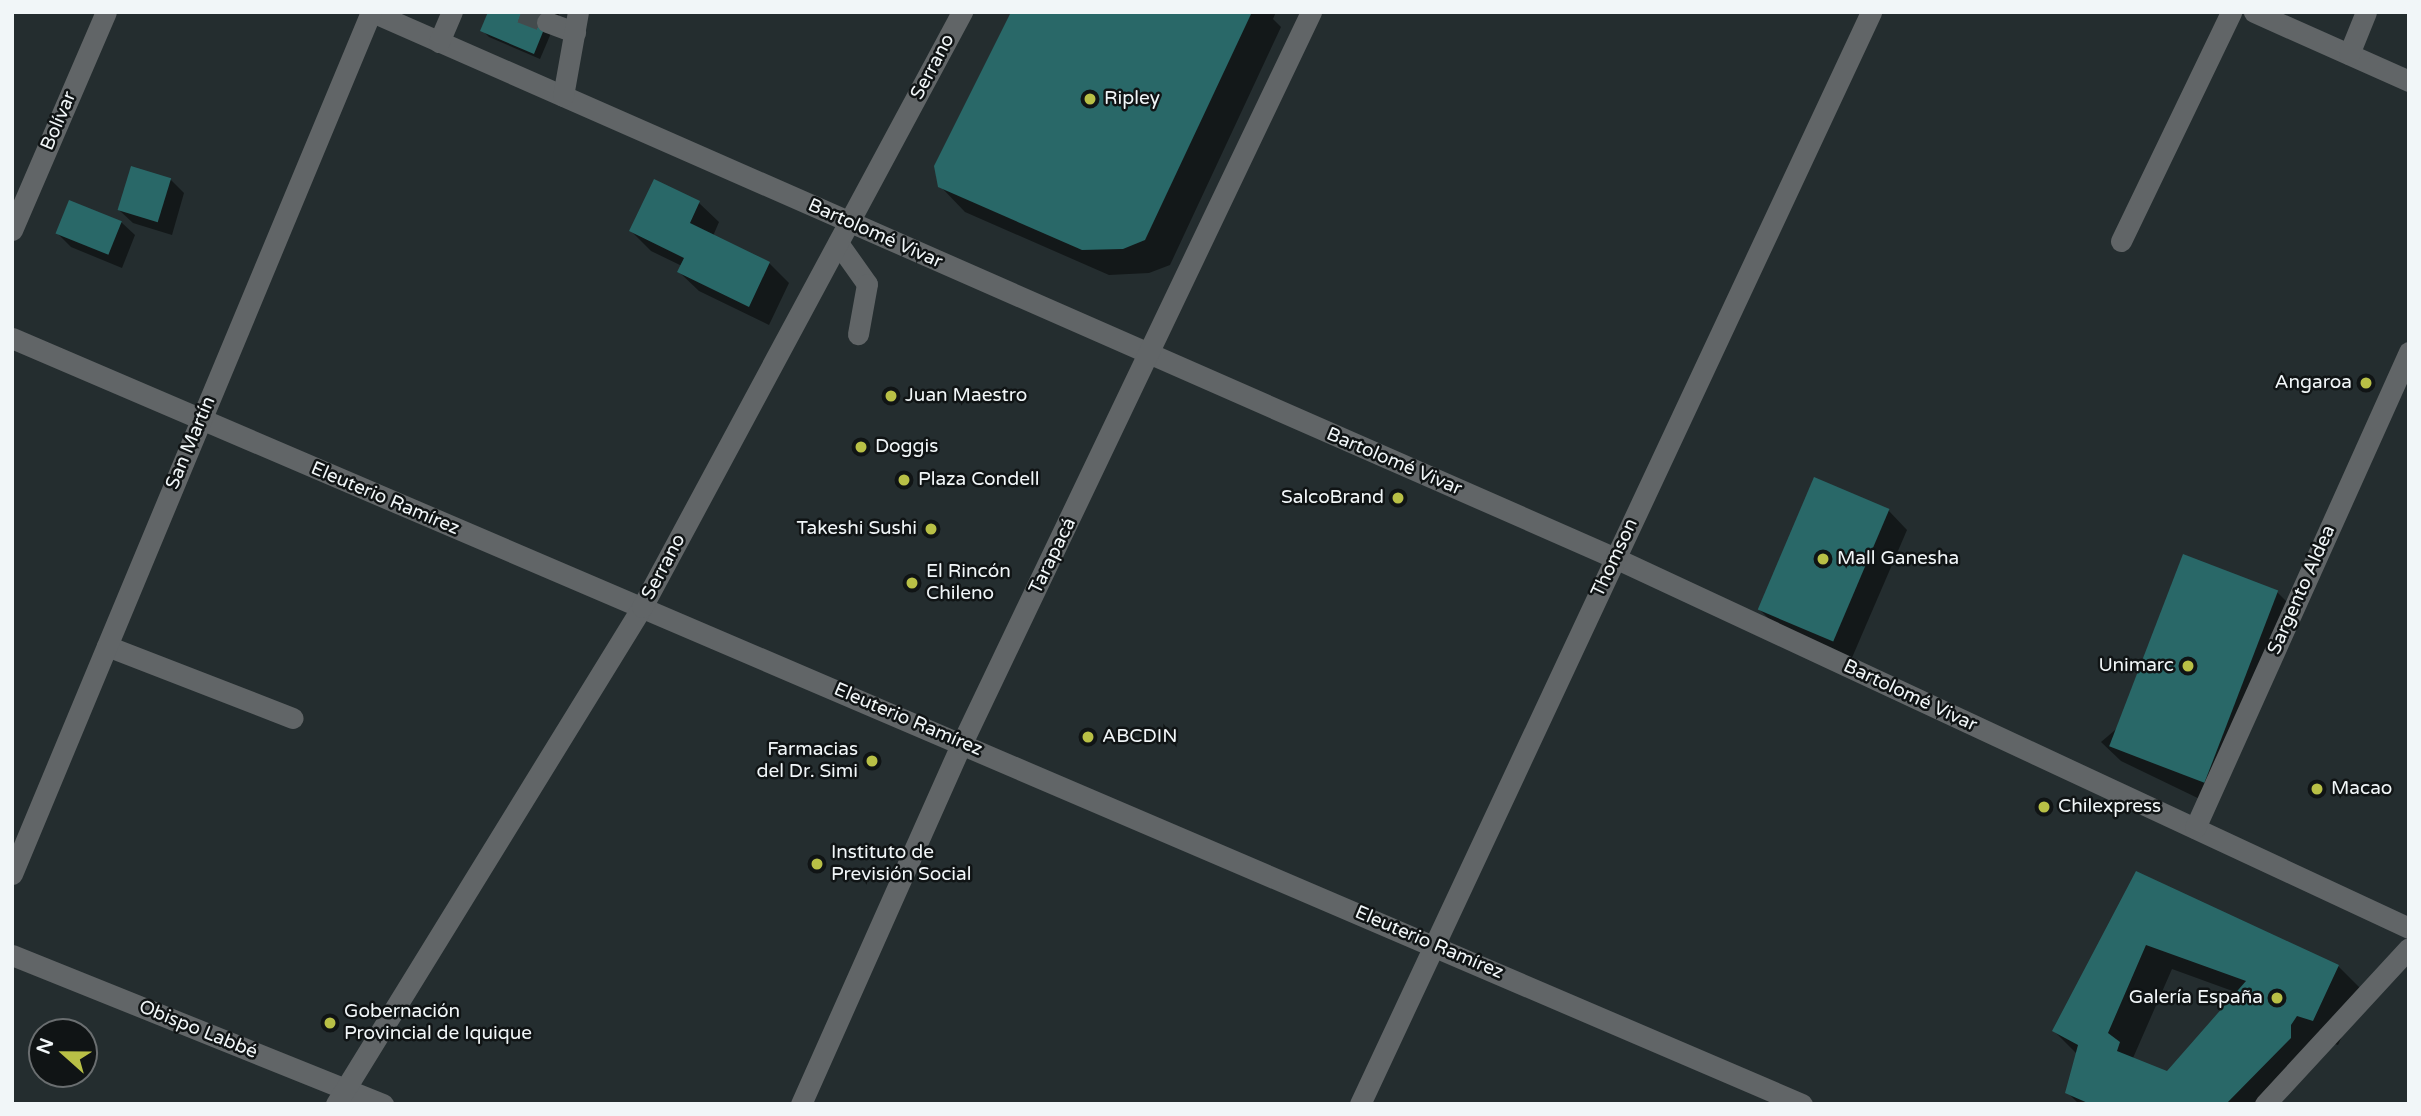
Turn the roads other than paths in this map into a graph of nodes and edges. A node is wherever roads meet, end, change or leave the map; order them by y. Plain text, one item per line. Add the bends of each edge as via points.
1 (106, 12) edge
2 (371, 12) edge
3 (452, 12) edge
4 (962, 12) edge
5 (1311, 12) edge
6 (1871, 12) edge
7 (2231, 12) edge
8 (2254, 12) edge
9 (2366, 12) edge
10 (547, 22) tunnel mouth
11 (577, 22) edge
12 (439, 42) junction
13 (2349, 54) junction
14 (2409, 81) edge
15 (562, 96) junction
16 (849, 223) junction
17 (12, 230) edge
18 (2121, 241) dead end
19 (838, 243) junction
20 (858, 334) dead end
21 (12, 338) edge
22 (2409, 352) edge
23 (1150, 356) junction
24 (201, 421) junction
25 (1615, 558) junction
26 (642, 607) junction
27 (107, 646) junction
28 (293, 718) dead end
29 (962, 743) junction
30 (2195, 828) junction
31 (12, 874) edge
32 (2409, 928) edge
33 (1434, 945) junction
34 (2409, 948) edge
35 (12, 956) edge
36 (341, 1096) edge
37 (383, 1104) edge
38 (801, 1104) edge
39 (1360, 1104) edge
40 (1802, 1104) edge
41 (2265, 1104) edge

1 - 17 street, Bolívar
2 - 12 street, Bartolomé Vivar
2 - 24 street, San Martín
3 - 12 street
4 - 16 street, Serrano
5 - 23 street, Tarapacá
6 - 25 street, Thomson
7 - 18 street
8 - 13 street
9 - 13 street
10 - 11 street
11 - 15 street
12 - 15 street, Bartolomé Vivar
13 - 14 street
15 - 16 street, Bartolomé Vivar
16 - 19 street, Serrano
16 - 23 street, Bartolomé Vivar
19 - 20 street via 867,284
19 - 26 street, Serrano
21 - 24 street, Eleuterio Ramírez
22 - 30 street, Sargento Aldea
23 - 25 street, Bartolomé Vivar
23 - 29 street, Tarapacá
24 - 26 street, Eleuterio Ramírez
24 - 27 street, San Martín
25 - 30 street, Bartolomé Vivar
25 - 33 street, Thomson
26 - 29 street, Eleuterio Ramírez
26 - 36 street, Serrano
27 - 28 street
27 - 31 street, San Martín
29 - 33 street, Eleuterio Ramírez
29 - 38 street, Tarapacá
30 - 32 street, Bartolomé Vivar
33 - 39 street, Thomson
33 - 40 street, Eleuterio Ramírez
34 - 41 street
35 - 36 street, Obispo Labbé
36 - 37 street, Obispo Labbé

